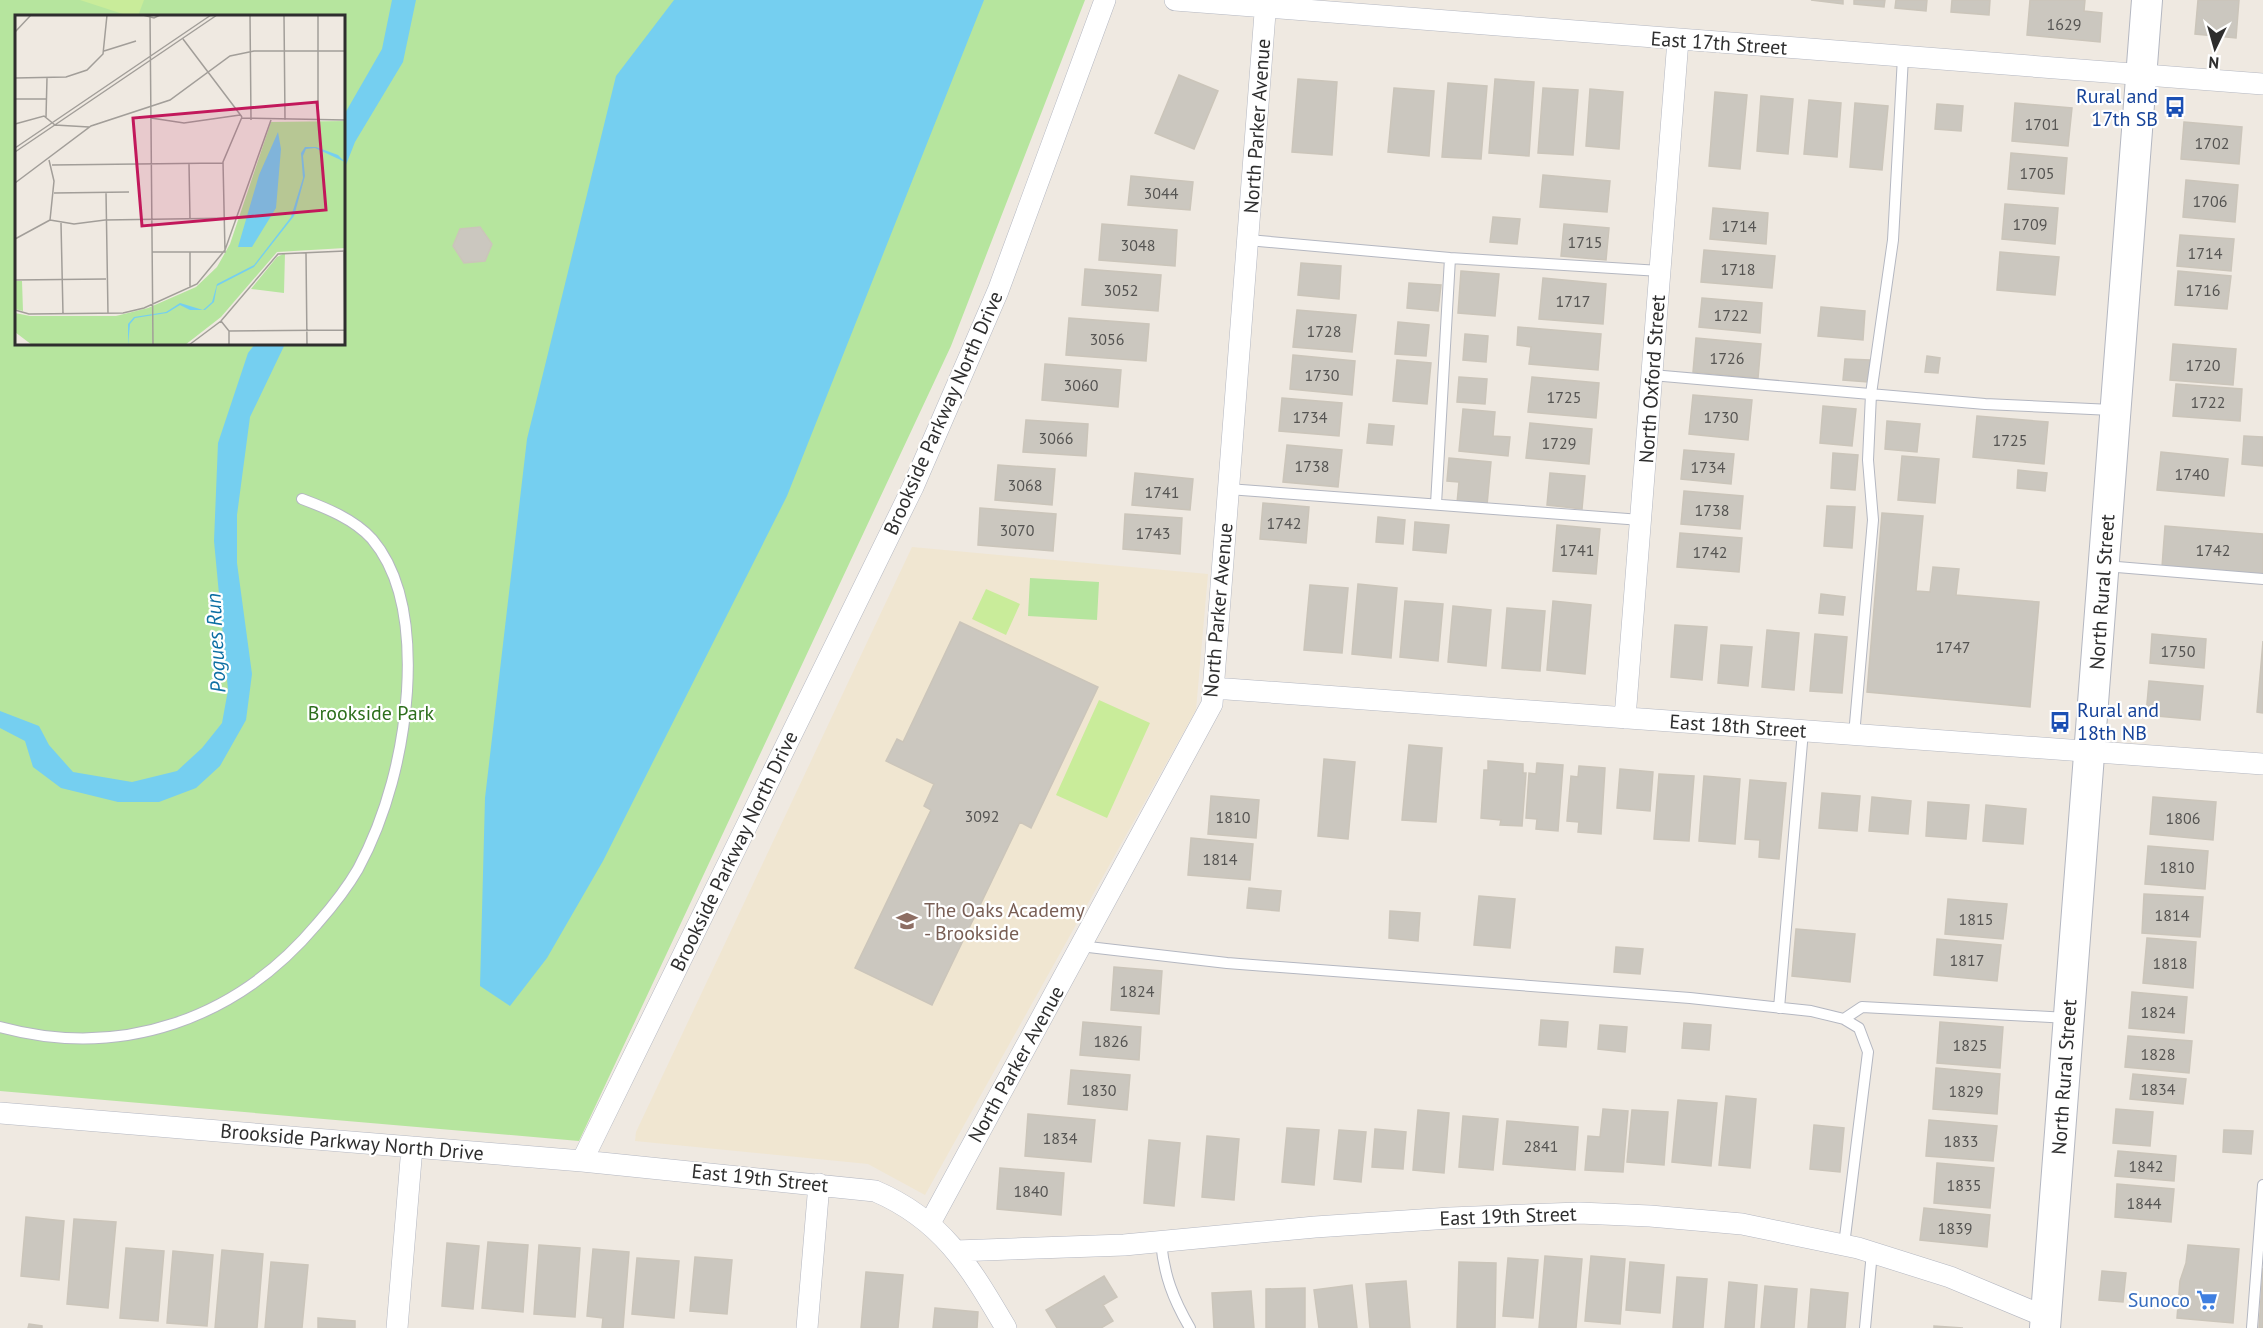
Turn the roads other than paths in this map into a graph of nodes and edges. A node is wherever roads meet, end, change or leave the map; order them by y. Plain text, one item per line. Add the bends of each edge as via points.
1 (1105, 0) edge
2 (1175, 0) edge
3 (2147, 0) edge
4 (1266, 4) edge
5 (1678, 40) junction
6 (1903, 57) junction
7 (2141, 76) junction
8 (2263, 84) edge
9 (1248, 240) junction
10 (1450, 258) junction
11 (1660, 271) junction
12 (1652, 375) junction
13 (1871, 394) junction
14 (2116, 410) junction
15 (1228, 489) junction
16 (302, 499) dead end
17 (1437, 504) junction
18 (1641, 520) junction
19 (2104, 566) junction
20 (2263, 579) edge
21 (1213, 688) junction
22 (1625, 718) junction
23 (1803, 730) junction
24 (1854, 735) junction
25 (2089, 751) junction
26 (2263, 764) edge
27 (1080, 946) junction
28 (1779, 1008) junction
29 (2069, 1018) junction
30 (1844, 1019) junction
31 (0, 1027) edge
32 (0, 1113) edge
33 (0, 1118) edge
34 (412, 1147) junction
35 (582, 1161) junction
36 (819, 1184) junction
37 (2263, 1185) edge
38 (930, 1223) junction
39 (1161, 1242) junction
40 (1844, 1245) junction
41 (957, 1251) junction
42 (1872, 1251) junction
43 (2045, 1322) edge
44 (397, 1328) edge
45 (807, 1328) edge
46 (1006, 1328) edge
47 (1190, 1328) edge
48 (1865, 1328) edge
49 (2252, 1328) edge

1 - 35 street, Brookside Parkway North Drive via 998,291 913,487
2 - 4 street, East 17th Street
3 - 7 main road, North Rural Street
4 - 5 street, East 17th Street
4 - 9 street, North Parker Avenue
5 - 6 street, East 17th Street
5 - 11 street, North Oxford Street
6 - 7 street, East 17th Street
6 - 13 lane via 1893,240
7 - 8 street, East 17th Street
7 - 14 main road, North Rural Street
9 - 10 lane
9 - 15 street, North Parker Avenue
10 - 11 lane
10 - 17 lane
11 - 12 street, North Oxford Street
12 - 13 lane
12 - 18 street, North Oxford Street
13 - 14 lane
13 - 24 lane via 1868,460 1873,520
14 - 19 main road, North Rural Street
15 - 17 lane
15 - 21 street, North Parker Avenue
16 - 31 lane via 348,521 371,538 383,556 403,609 408,669 399,755 384,806 358,869 301,943 256,982 217,1008 188,1020 120,1036 47,1035
17 - 18 lane
18 - 22 street, North Oxford Street
19 - 20 lane
19 - 25 main road, North Rural Street
21 - 22 street, East 18th Street
21 - 27 street, North Parker Avenue via 1212,704
22 - 23 street, East 18th Street
23 - 24 street, East 18th Street
23 - 28 lane
24 - 25 street, East 18th Street
25 - 26 street, East 18th Street
25 - 29 main road, North Rural Street
27 - 28 lane via 1227,963
27 - 38 street, North Parker Avenue
28 - 30 lane
29 - 30 lane via 1862,1007
29 - 43 main road, North Rural Street
30 - 40 lane via 1863,1033 1868,1052
32 - 33 street
32 - 34 street, Brookside Parkway North Drive
34 - 35 street, Brookside Parkway North Drive
34 - 44 street
35 - 36 street, East 19th Street
36 - 38 street, East 19th Street via 875,1191 900,1202
36 - 45 street
37 - 49 lane
38 - 41 street
39 - 40 street, East 19th Street via 1384,1222 1579,1213 1742,1224
39 - 41 street, East 19th Street
39 - 47 lane via 1172,1297
40 - 42 street, East 19th Street
41 - 46 street
42 - 43 street, East 19th Street via 1950,1277
42 - 48 lane

